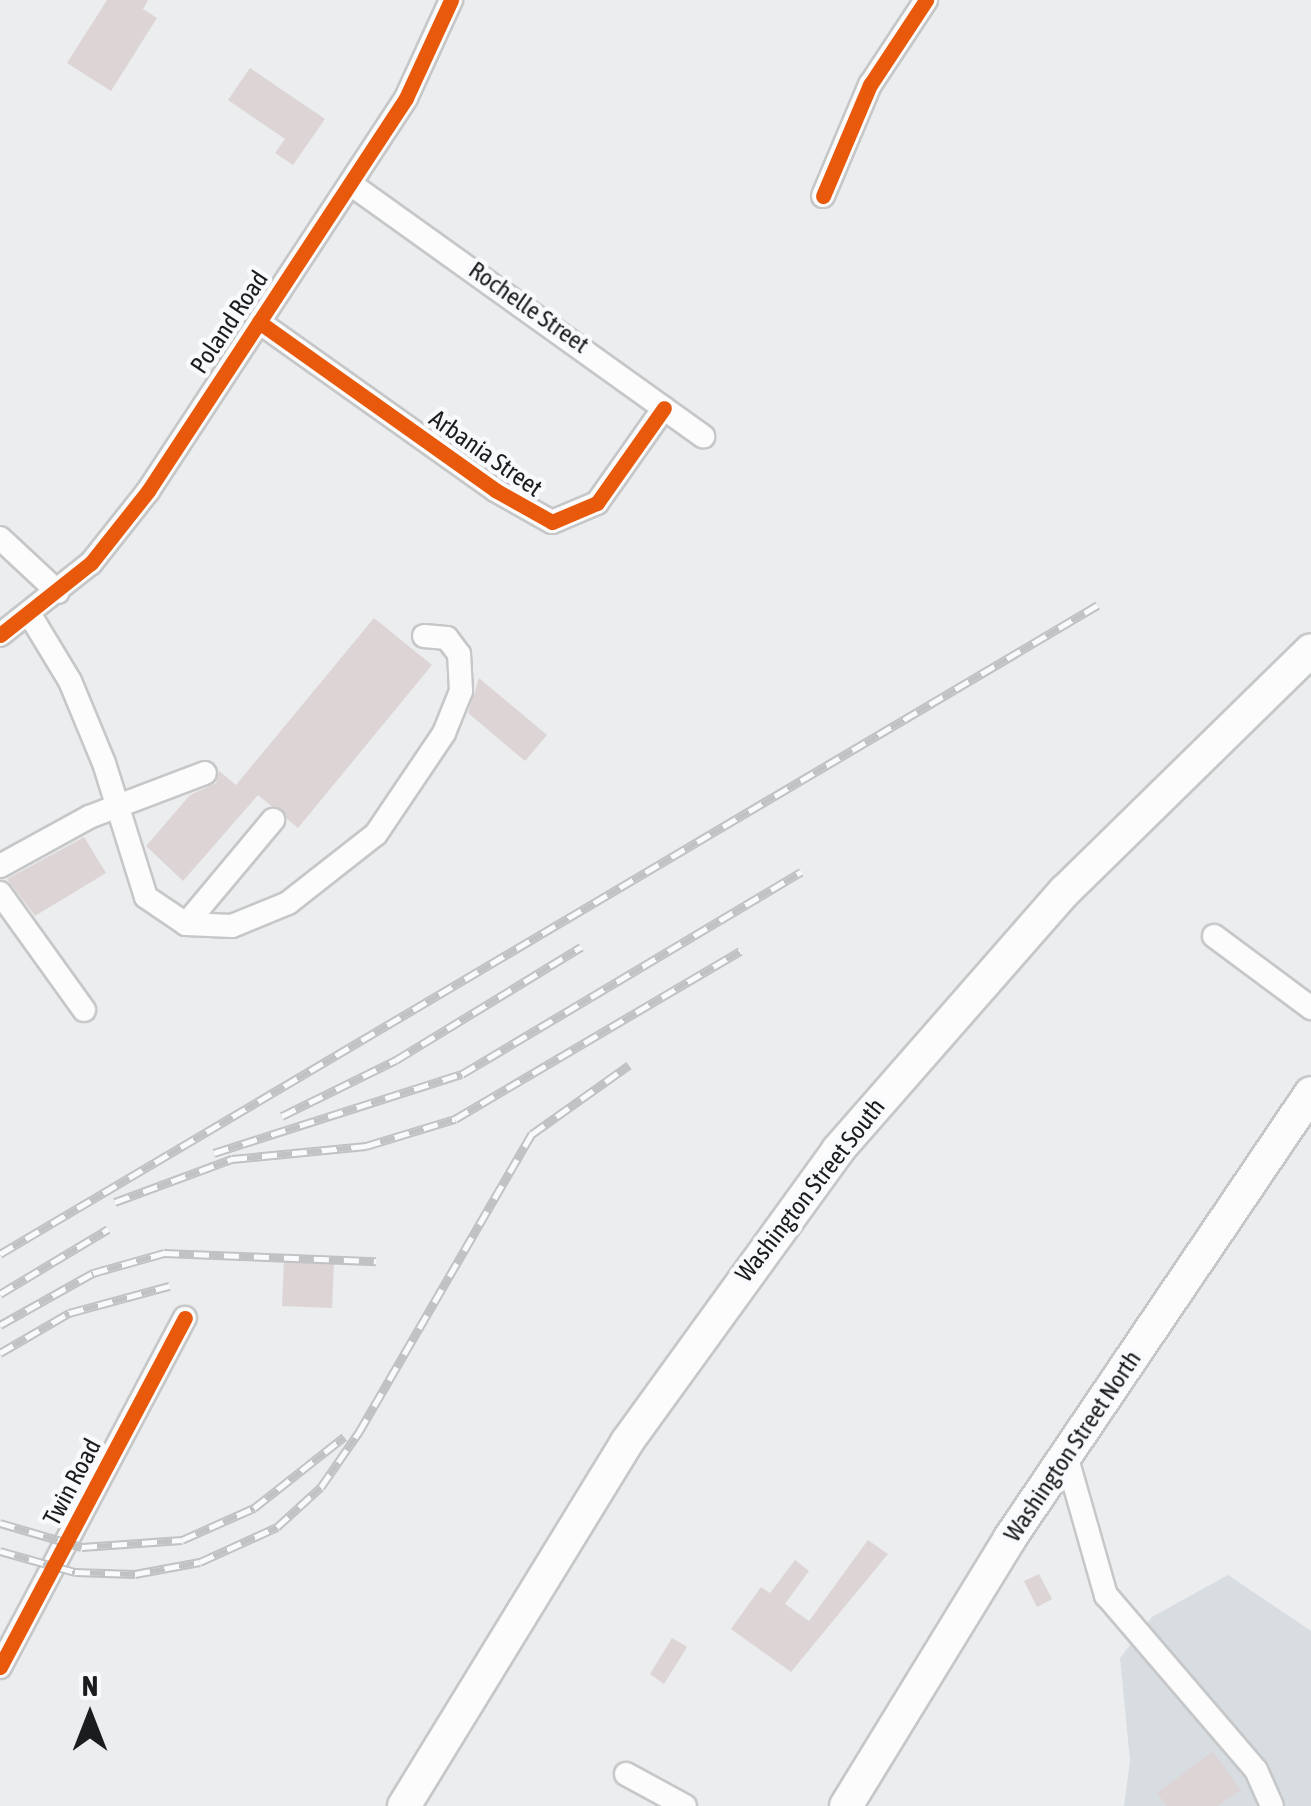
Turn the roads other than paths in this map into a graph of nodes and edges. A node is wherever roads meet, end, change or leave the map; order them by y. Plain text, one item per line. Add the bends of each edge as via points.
1 (451, 0) edge
2 (926, 0) edge
3 (352, 184) junction
4 (823, 196) dead end
5 (259, 322) junction
6 (664, 408) junction
7 (702, 436) dead end
8 (0, 538) edge
9 (58, 592) junction
10 (30, 615) junction
11 (0, 635) edge
12 (424, 636) dead end
13 (1311, 650) edge
14 (204, 773) dead end
15 (116, 807) junction
16 (273, 820) dead end
17 (0, 866) edge
18 (0, 893) edge
19 (186, 924) junction
20 (1214, 936) dead end
21 (1311, 1008) edge
22 (84, 1010) dead end
23 (1311, 1093) edge
24 (185, 1318) dead end
25 (1066, 1455) junction
26 (0, 1668) edge
27 (626, 1774) dead end
28 (404, 1806) edge
29 (686, 1806) edge
30 (846, 1806) edge
31 (1272, 1806) edge

1 - 3 street, Poland Road via 406,98
2 - 4 street via 870,85
3 - 5 street, Poland Road
3 - 6 street, Rochelle Street
5 - 6 street, Arbania Street via 552,522 596,503
5 - 9 street, Poland Road via 128,517
6 - 7 street, Rochelle Street
8 - 9 street
9 - 10 street, Poland Road
10 - 11 street, Poland Road
10 - 15 street via 70,681
12 - 19 street via 447,638 459,654 461,692 444,733 376,834 288,903 232,926
13 - 28 highway, Washington Street South via 1065,890 838,1150 627,1442
14 - 15 street
15 - 17 street
15 - 19 street via 146,896
16 - 19 street
18 - 22 street
20 - 21 street
23 - 25 highway, Washington Street North
24 - 26 street, Twin Road
25 - 30 highway, Washington Street North
25 - 31 street via 1106,1595 1256,1770
27 - 29 street

